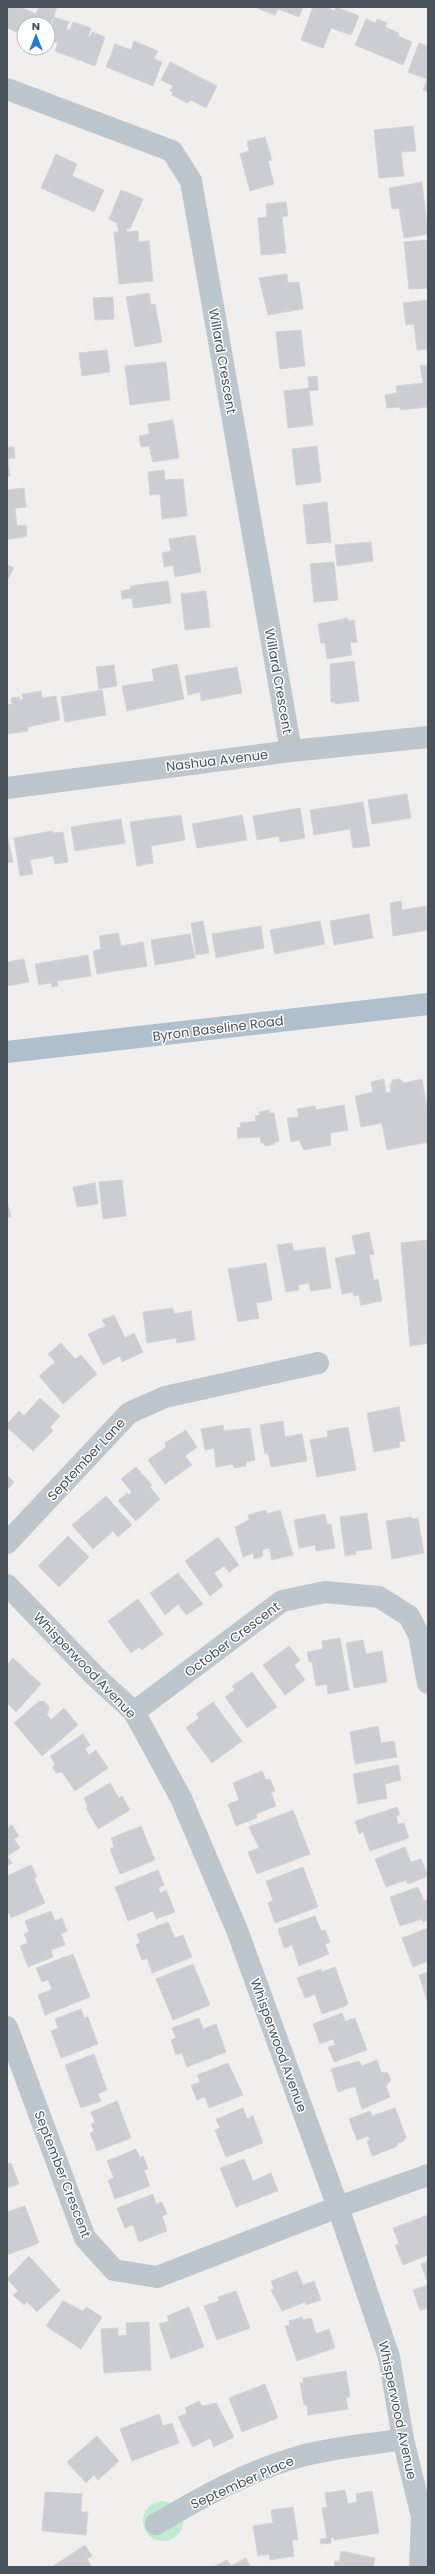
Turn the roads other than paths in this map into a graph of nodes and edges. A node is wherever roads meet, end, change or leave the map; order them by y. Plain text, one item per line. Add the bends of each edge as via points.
1 (7, 89) edge
2 (428, 737) edge
3 (291, 751) junction
4 (7, 788) edge
5 (428, 1004) edge
6 (7, 1052) edge
7 (318, 1363) dead end
8 (7, 1543) edge
9 (7, 1585) edge
10 (428, 1683) edge
11 (134, 1712) junction
12 (7, 2027) edge
13 (428, 2175) edge
14 (338, 2207) junction
15 (403, 2439) junction
16 (156, 2524) dead end
17 (420, 2567) edge

1 - 3 street, Willard Crescent via 172,151 191,181
2 - 3 street, Nashua Avenue
3 - 4 street, Nashua Avenue
5 - 6 main road, Byron Baseline Road
7 - 8 street, September Lane via 165,1397 129,1413
9 - 11 street, Whisperwood Avenue via 95,1676
10 - 11 street, October Crescent via 419,1635 409,1616 379,1597 325,1592 282,1601
11 - 14 street, Whisperwood Avenue via 181,1798 237,1930
12 - 14 street, September Crescent via 85,2238 114,2270 157,2278
13 - 14 street
14 - 15 street, Whisperwood Avenue via 389,2357
15 - 16 street, September Place via 299,2457 248,2476 191,2503
15 - 17 street, Whisperwood Avenue via 422,2517

